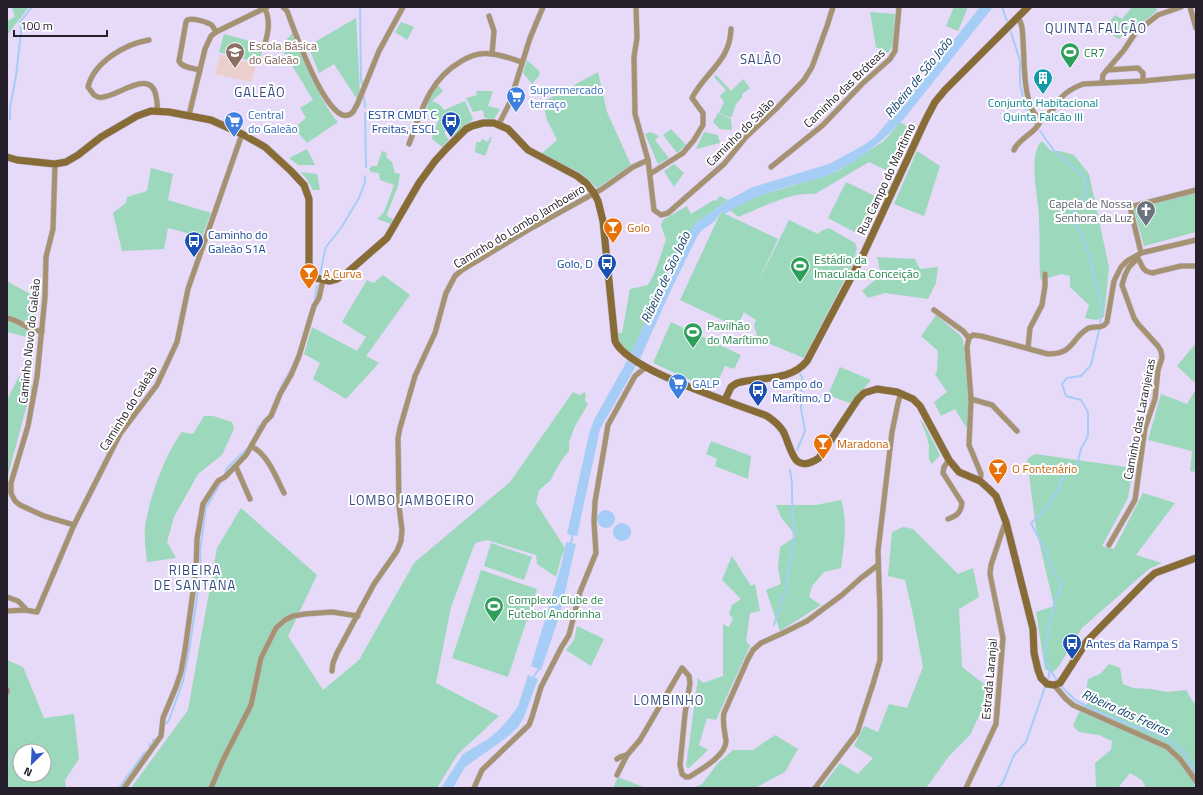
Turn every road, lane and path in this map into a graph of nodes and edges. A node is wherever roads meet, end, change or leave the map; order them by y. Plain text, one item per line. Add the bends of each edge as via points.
1 (283, 7) edge
2 (403, 7) edge
3 (543, 7) edge
4 (636, 7) edge
5 (833, 7) edge
6 (899, 7) edge
7 (1028, 7) edge
8 (1181, 7) edge
9 (1190, 7) edge
10 (266, 8) edge
11 (489, 16) dead end
12 (1194, 16) edge
13 (1017, 19) junction
14 (1196, 28) edge
15 (731, 30) dead end
16 (216, 32) junction
17 (149, 40) dead end
18 (264, 47) dead end
19 (492, 54) junction
20 (522, 62) junction
21 (200, 70) junction
22 (1107, 70) junction
23 (1196, 76) edge
24 (1143, 81) junction
25 (1102, 83) junction
26 (157, 111) junction
27 (189, 115) junction
28 (1041, 117) junction
29 (499, 124) junction
30 (242, 134) junction
31 (409, 144) dead end
32 (1014, 150) dead end
33 (7, 157) edge
34 (648, 160) junction
35 (55, 164) junction
36 (771, 167) dead end
37 (650, 174) junction
38 (1196, 190) edge
39 (594, 193) junction
40 (1196, 240) edge
41 (1139, 255) junction
42 (1196, 266) edge
43 (1045, 274) dead end
44 (319, 279) junction
45 (934, 310) dead end
46 (7, 318) edge
47 (42, 331) junction
48 (969, 338) junction
49 (1028, 348) junction
50 (646, 366) junction
51 (902, 393) junction
52 (971, 399) junction
53 (725, 400) junction
54 (1017, 431) dead end
55 (252, 446) junction
56 (949, 460) junction
57 (236, 466) junction
58 (980, 481) junction
59 (284, 493) dead end
60 (250, 499) dead end
61 (948, 519) dead end
62 (1006, 522) junction
63 (74, 525) junction
64 (1109, 545) dead end
65 (1196, 558) edge
66 (878, 565) junction
67 (7, 597) edge
68 (25, 610) junction
69 (7, 611) edge
70 (358, 616) junction
71 (332, 671) dead end
72 (1054, 685) junction
73 (627, 755) junction
74 (617, 759) dead end
75 (617, 775) dead end
76 (1196, 781) edge
77 (124, 788) edge
78 (210, 788) edge
79 (474, 788) edge
80 (815, 788) edge
81 (966, 788) edge

1 - 2 street via 287,11 320,90 342,115 353,112 357,105 379,51
3 - 20 street
4 - 34 street via 636,114
5 - 37 street, Caminho do Salão via 812,67 804,80 746,137 724,164 664,214 658,214 654,210
6 - 36 street, Caminho das Bróteas via 895,51 890,59 862,83 823,126
7 - 13 main road, Rua Campo do Marítimo
8 - 22 street via 1158,15 1136,32
9 - 12 street
10 - 16 street
10 - 18 street via 268,32
11 - 19 street via 494,30
12 - 14 street
13 - 28 street via 1022,28 1028,100 1034,113
13 - 53 main road, Rua Campo do Marítimo via 935,102 863,255 808,361 790,374 737,383 731,387
15 - 37 street via 726,54 692,98 703,113 703,125 683,153
16 - 21 street via 207,42
16 - 21 street via 210,24 191,19 186,22 179,61 184,66
17 - 26 street via 120,50 98,68 88,87 94,95 104,98 137,84 148,84 155,90
19 - 20 street
19 - 31 street via 467,57 442,75 430,90
20 - 29 street via 510,102
21 - 27 street
22 - 24 street via 1138,68 1143,73
22 - 25 street
23 - 24 street
24 - 25 street
25 - 28 street via 1078,86 1064,95 1048,114
26 - 27 main road
26 - 35 main road via 137,116 93,142 73,159
27 - 30 main road via 211,120
28 - 32 street via 1037,127 1020,141
29 - 39 main road via 512,132 528,150 572,173 586,183
29 - 44 main road via 478,123 466,129 428,170 393,230 382,243 341,278 333,281
30 - 44 main road via 265,147 304,185 309,199 309,271 312,276
30 - 63 street, Caminho do Galeão via 188,289 177,342 157,385 120,434
33 - 35 main road
34 - 37 street
34 - 39 street, Caminho do Lombo Jamboeiro
35 - 47 street, Caminho Novo do Galeão via 53,228 46,257
38 - 41 street via 1130,207
39 - 50 main road via 603,221 615,341 621,350
39 - 70 street, Caminho do Lombo Jamboeiro via 455,276 446,293 435,333 415,376 398,438 401,541 374,584
40 - 41 street
41 - 42 street via 1146,271 1152,273 1181,266
41 - 49 street via 1127,260 1117,274 1112,288 1109,318 1105,326 1086,330 1063,352 1048,354
41 - 64 street, Caminho das Laranjeiras via 1125,275 1122,285 1134,318 1158,346 1162,358 1155,399 1145,428 1135,500
43 - 49 street via 1042,305 1030,328
44 - 55 street via 319,298 314,306 299,356 271,416
45 - 48 street
46 - 47 street via 18,320 33,331
47 - 63 street, Caminho Novo do Galeão via 28,426 11,482 11,494 20,505
48 - 49 street via 975,335
48 - 52 street via 967,347
50 - 53 main road via 669,379
50 - 79 street via 635,376 608,425 595,502 596,552 580,592 569,635 541,687 528,725 482,770
51 - 53 main road via 877,389 864,393 819,458 809,464 796,460 783,432 771,419
51 - 56 main road via 920,406
51 - 66 street via 888,458
52 - 54 street via 992,405
52 - 58 street via 969,445 981,474
55 - 57 street
55 - 59 street via 259,450 267,461
56 - 58 main road via 958,472
56 - 61 street via 943,473 962,503 958,514
57 - 60 street
57 - 77 street via 218,481 203,504 181,672 163,718 161,736
58 - 62 main road via 996,496
62 - 72 main road via 1033,629 1038,670 1047,684
62 - 81 street, Estrada Laranjal via 990,574 1004,638 996,724
63 - 68 street, Caminho do Galeão via 37,612
65 - 72 main road via 1155,573 1146,581 1087,641 1064,679
66 - 73 street via 842,596 807,621 761,643 753,650 724,713 725,747 717,758 689,777 682,774 680,765 690,683 689,676 682,668 640,740
66 - 80 street via 880,660 874,684 857,733
67 - 68 street via 18,601
68 - 69 street, Caminho do Galeão
70 - 71 street, Caminho do Lombo Jamboeiro via 333,663
70 - 78 street via 332,612 305,614 284,620 276,628 261,658 251,705
72 - 76 street via 1073,705 1167,747 1180,759
73 - 74 street
73 - 75 street

